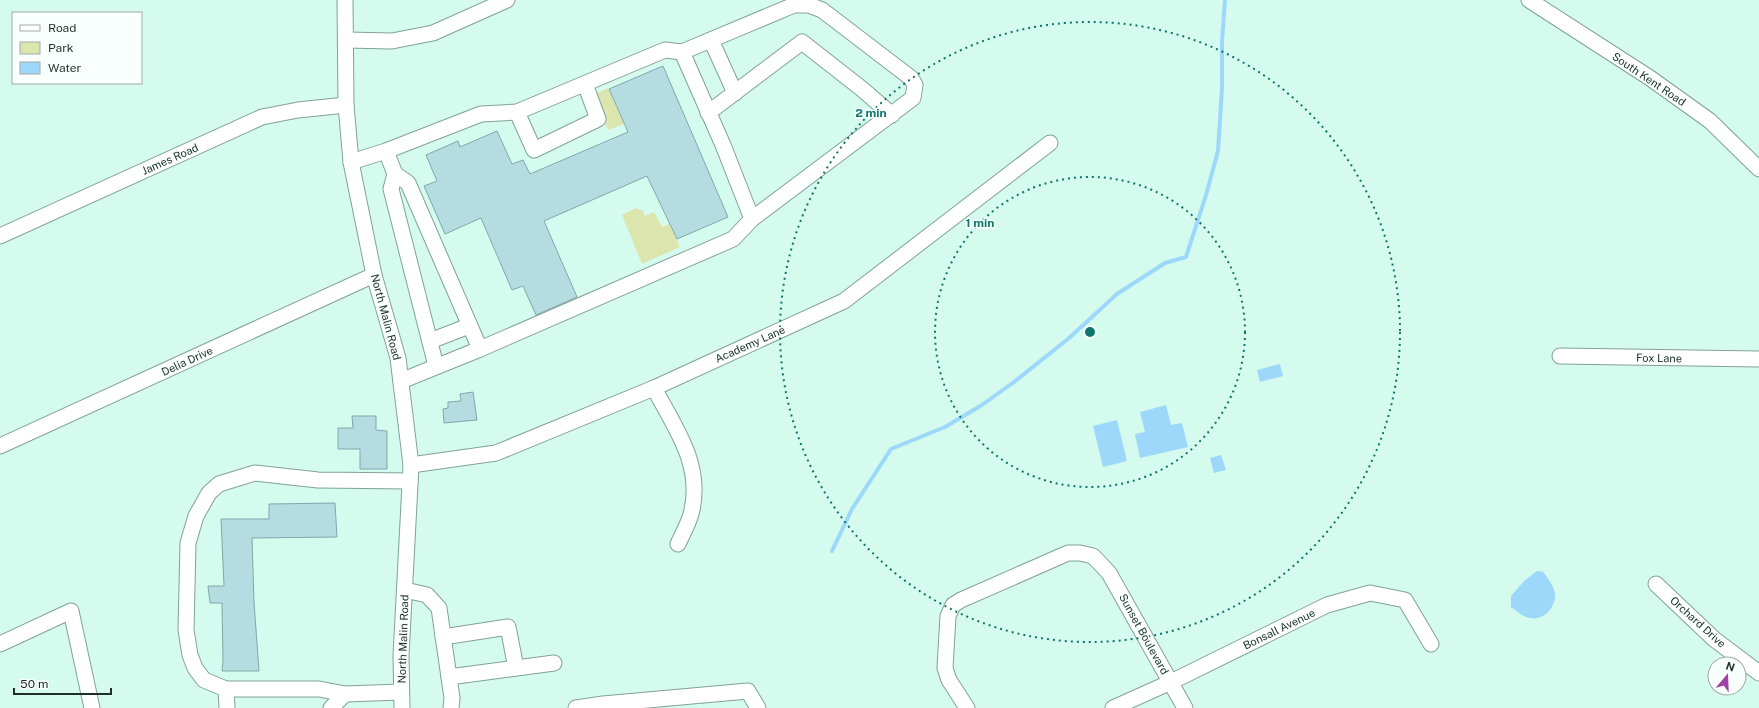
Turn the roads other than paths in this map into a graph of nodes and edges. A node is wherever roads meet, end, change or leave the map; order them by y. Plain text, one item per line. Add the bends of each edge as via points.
1 (345, 0) edge
2 (507, 0) edge
3 (1529, 0) edge
4 (346, 40) junction
5 (711, 40) junction
6 (682, 52) junction
7 (585, 84) junction
8 (735, 93) junction
9 (346, 105) junction
10 (517, 112) junction
11 (708, 113) junction
12 (892, 115) junction
13 (1050, 143) dead end
14 (386, 151) junction
15 (351, 162) junction
16 (1759, 169) edge
17 (395, 174) junction
18 (752, 219) junction
19 (0, 236) edge
20 (374, 275) junction
21 (469, 326) junction
22 (430, 341) junction
23 (480, 349) junction
24 (1560, 356) dead end
25 (1759, 359) edge
26 (436, 366) junction
27 (401, 381) junction
28 (654, 388) junction
29 (0, 446) edge
30 (411, 466) junction
31 (410, 481) junction
32 (678, 544) dead end
33 (1656, 584) dead end
34 (405, 590) junction
35 (443, 637) junction
36 (0, 644) edge
37 (1431, 644) dead end
38 (554, 663) dead end
39 (516, 668) junction
40 (1759, 674) edge
41 (449, 677) junction
42 (1171, 682) junction
43 (226, 689) junction
44 (401, 692) junction
45 (345, 694) junction
46 (652, 704) edge
47 (92, 708) edge
48 (228, 708) edge
49 (331, 708) edge
50 (402, 708) edge
51 (451, 708) edge
52 (576, 708) edge
53 (758, 708) edge
54 (967, 708) edge
55 (1113, 708) edge
56 (1185, 708) edge

1 - 4 street, North Malin Road
2 - 4 street via 434,33 392,41
3 - 16 street, South Kent Road via 1650,78 1710,121
4 - 9 street, North Malin Road
5 - 6 street
5 - 8 street
5 - 12 street via 794,5 808,5 822,10 911,78 915,85 913,98
6 - 7 street via 665,50
6 - 11 street
7 - 10 street
7 - 10 street via 598,119 534,150
8 - 11 street
8 - 12 street via 802,42
9 - 15 street, North Malin Road
9 - 19 street, James Road via 262,117
10 - 14 street via 481,114
11 - 18 street
12 - 18 street
13 - 28 street, Academy Lane via 844,301
14 - 15 street
14 - 17 street
15 - 20 street, North Malin Road
17 - 21 street via 408,183
17 - 22 street via 391,189
18 - 23 street via 733,239
20 - 27 street, North Malin Road via 398,358
20 - 29 street, Delia Drive
21 - 22 street
21 - 23 street
22 - 26 street
23 - 26 street
24 - 25 street, Fox Lane
26 - 27 street
27 - 30 street, North Malin Road
28 - 30 street, Academy Lane via 496,453
28 - 32 street via 690,457 696,484 692,511
30 - 31 street, North Malin Road
31 - 34 street, North Malin Road
31 - 43 street via 318,480 255,473 219,484 209,493 196,516 188,543 186,630 195,668 204,680
33 - 40 street, Orchard Drive via 1714,639
34 - 35 street via 427,595 440,608
34 - 44 street, North Malin Road
35 - 39 street via 508,627
35 - 41 street
36 - 47 street via 71,611
37 - 42 street, Bonsall Avenue via 1405,600 1370,593 1327,605
38 - 39 street
39 - 41 street
41 - 51 street
42 - 54 street, Sunset Boulevard via 1119,588 1100,562 1085,553 1068,553 956,602 951,608 948,616 945,668 949,680
42 - 55 street, Bonsall Avenue
42 - 56 street, Sunset Boulevard
43 - 45 street via 319,689
43 - 48 street
44 - 45 street
44 - 50 street, North Malin Road
45 - 49 street
46 - 52 street
46 - 53 street via 748,691

